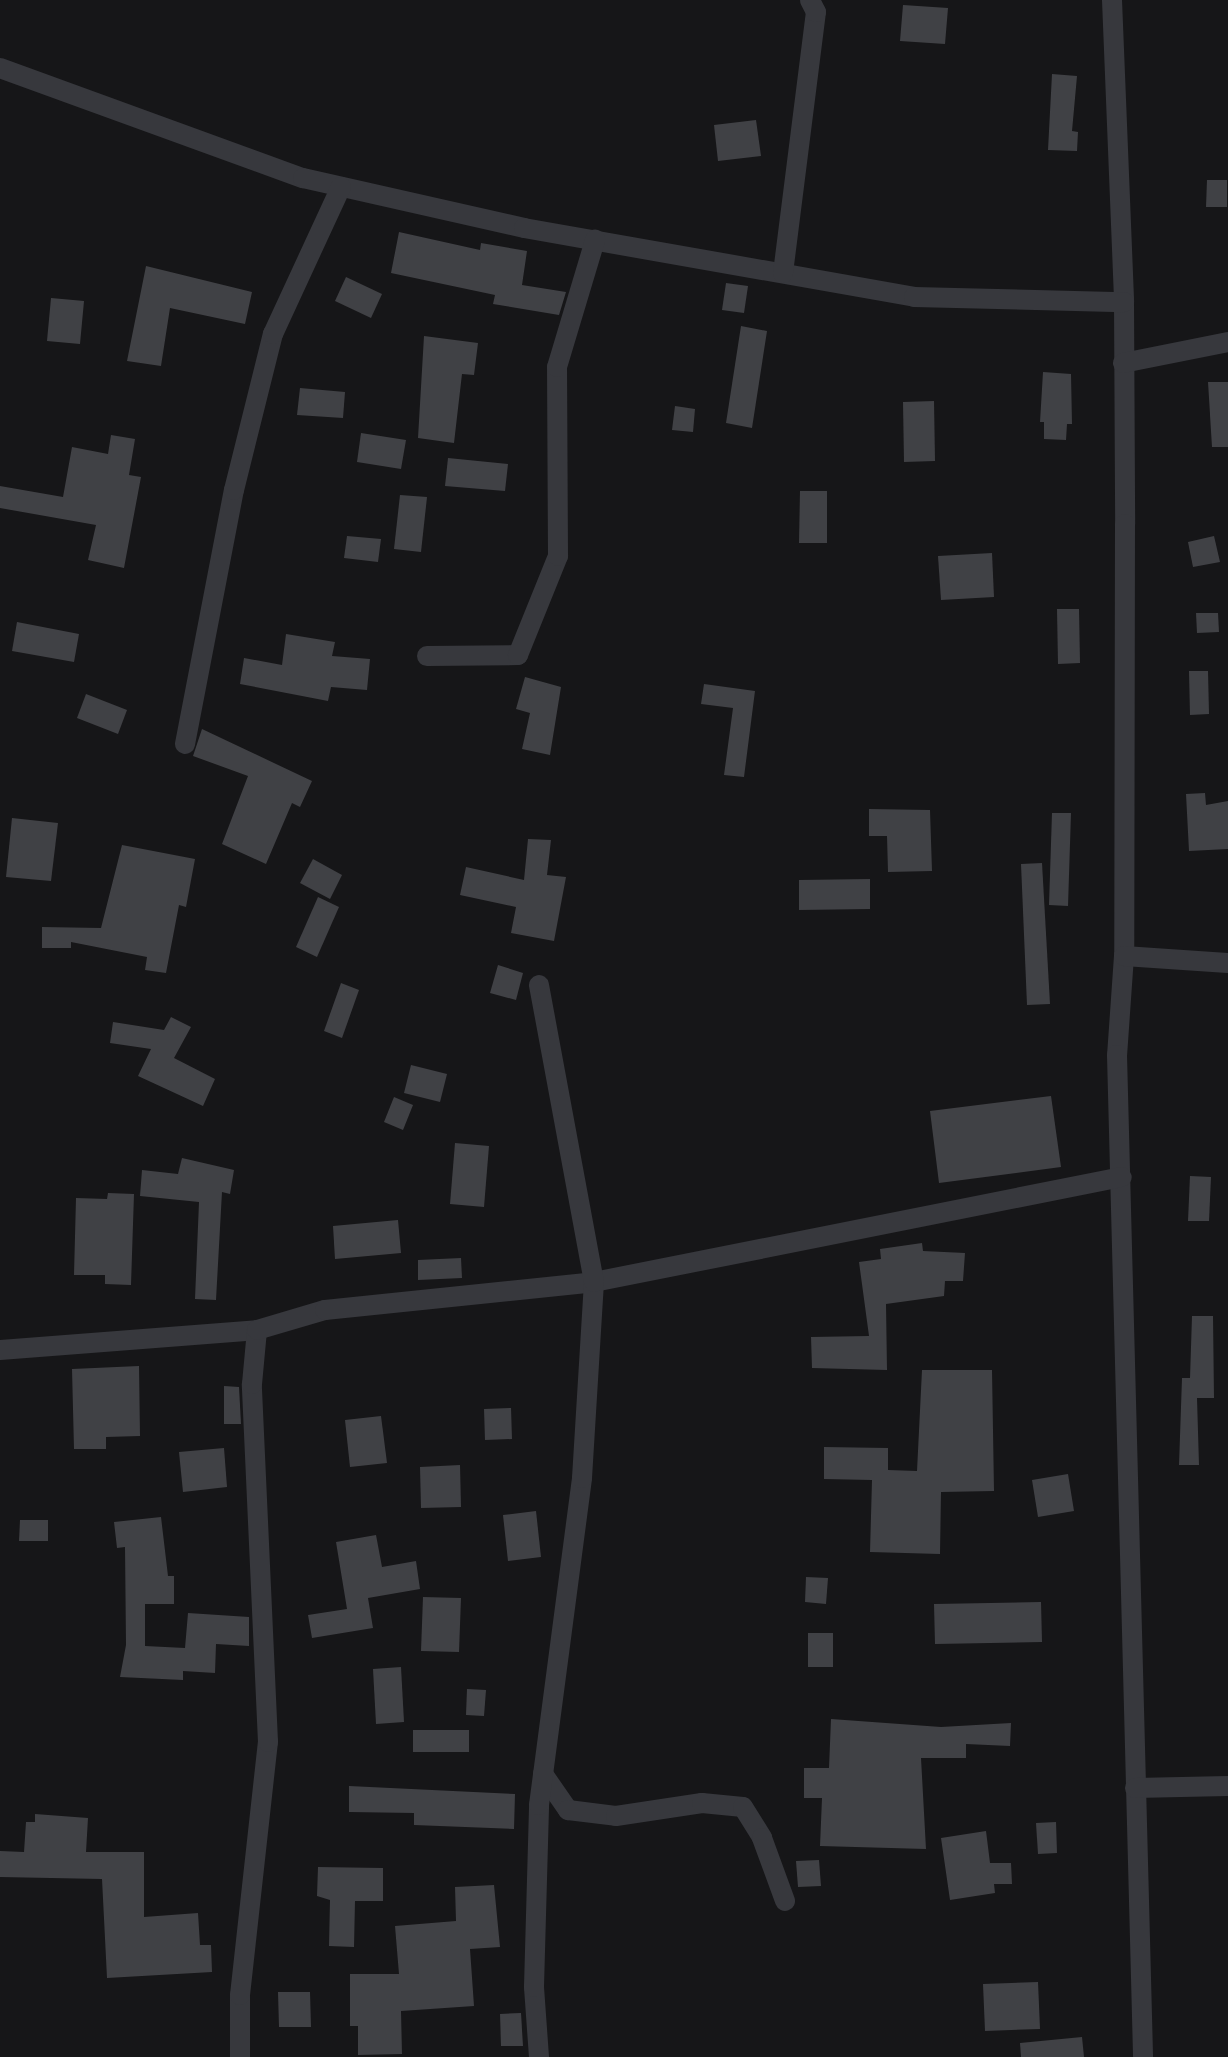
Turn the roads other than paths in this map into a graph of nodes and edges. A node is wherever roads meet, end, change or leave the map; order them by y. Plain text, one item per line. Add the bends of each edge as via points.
1 (810, 0) edge
2 (1112, 0) edge
3 (0, 68) edge
4 (341, 187) junction
5 (595, 240) junction
6 (783, 273) junction
7 (1124, 302) junction
8 (1228, 342) edge
9 (1123, 363) junction
10 (427, 656) dead end
11 (185, 744) dead end
12 (1124, 956) junction
13 (1228, 963) edge
14 (539, 985) dead end
15 (1122, 1177) junction
16 (594, 1282) junction
17 (257, 1330) junction
18 (0, 1350) edge
19 (543, 1774) junction
20 (1228, 1786) edge
21 (1135, 1788) junction
22 (785, 1901) dead end
23 (240, 2057) edge
24 (539, 2057) edge
25 (1143, 2057) edge

1 - 6 street via 816,12
2 - 7 street
3 - 4 street via 303,178
4 - 5 street
4 - 11 street via 273,334 234,490
5 - 6 street
5 - 10 street via 557,367 558,556 518,655
6 - 7 street via 914,297
7 - 9 street
8 - 9 street
9 - 12 street
12 - 13 street
12 - 15 street via 1117,1055
14 - 16 street
15 - 16 street
15 - 21 street
16 - 17 street via 325,1310
16 - 19 street via 582,1478
17 - 18 street
17 - 23 street via 252,1384 268,1742 240,1995
19 - 22 street via 568,1810 616,1816 702,1803 743,1807 762,1838
19 - 24 street via 534,1987
20 - 21 street
21 - 25 street

